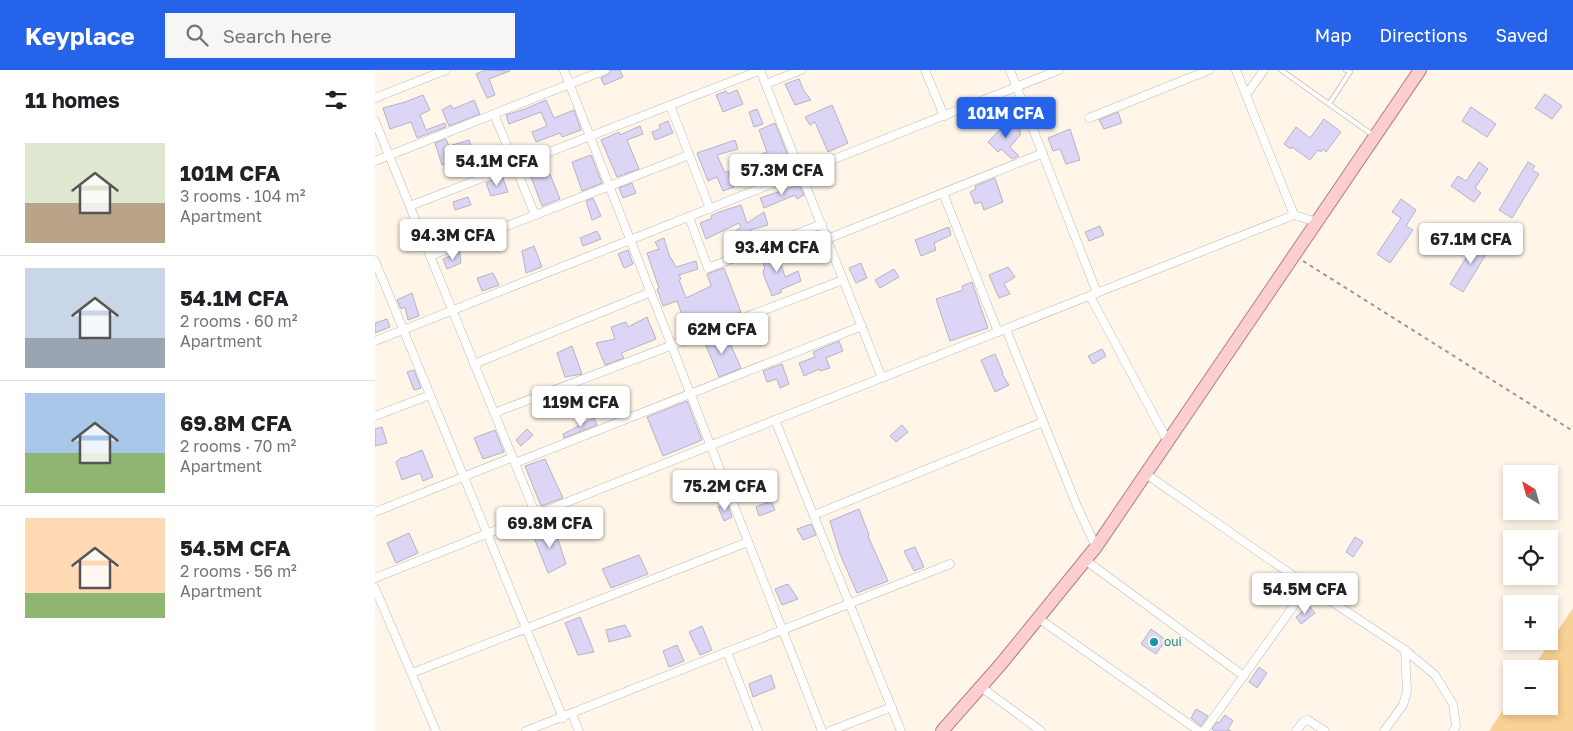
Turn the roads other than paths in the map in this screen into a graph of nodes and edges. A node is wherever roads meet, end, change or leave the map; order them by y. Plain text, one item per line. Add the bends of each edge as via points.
1 (445, 70) edge
2 (564, 70) edge
3 (605, 70) edge
4 (760, 70) edge
5 (801, 70) edge
6 (925, 70) edge
7 (1010, 70) edge
8 (1059, 70) edge
9 (1209, 70) edge
10 (1236, 70) edge
11 (1264, 70) edge
12 (1281, 70) edge
13 (1346, 70) edge
14 (1420, 70) edge
15 (569, 84) junction
16 (766, 84) junction
17 (1017, 87) junction
18 (1246, 95) junction
19 (375, 98) edge
20 (1329, 104) junction
21 (670, 105) junction
22 (494, 114) junction
23 (944, 116) junction
24 (1089, 118) dead end
25 (375, 121) edge
26 (590, 136) junction
27 (1375, 137) junction
28 (1043, 153) junction
29 (389, 155) junction
30 (689, 155) junction
31 (375, 161) edge
32 (515, 165) junction
33 (801, 172) junction
34 (609, 186) junction
35 (943, 193) junction
36 (410, 206) junction
37 (710, 209) junction
38 (535, 215) junction
39 (1294, 215) junction
40 (689, 217) junction
41 (1317, 222) junction
42 (821, 224) junction
43 (827, 239) junction
44 (630, 240) junction
45 (430, 256) junction
46 (375, 261) edge
47 (377, 270) edge
48 (843, 280) junction
49 (651, 292) junction
50 (1093, 294) junction
51 (453, 311) junction
52 (862, 326) junction
53 (403, 330) junction
54 (1002, 330) junction
55 (375, 341) edge
56 (671, 345) junction
57 (474, 364) junction
58 (882, 378) junction
59 (690, 394) junction
60 (430, 395) junction
61 (495, 413) junction
62 (375, 416) edge
63 (775, 420) junction
64 (1043, 422) junction
65 (1168, 442) junction
66 (711, 446) junction
67 (514, 460) junction
68 (1146, 474) junction
69 (464, 477) junction
70 (375, 512) edge
71 (536, 515) junction
72 (814, 515) junction
73 (487, 534) junction
74 (748, 542) junction
75 (1096, 547) junction
76 (1085, 560) junction
77 (949, 564) dead end
78 (375, 578) edge
79 (1307, 586) junction
80 (375, 588) edge
81 (850, 603) junction
82 (1038, 618) junction
83 (526, 629) junction
84 (783, 630) junction
85 (1405, 650) junction
86 (727, 652) junction
87 (412, 673) junction
88 (1244, 676) junction
89 (981, 687) junction
90 (892, 707) junction
91 (572, 714) junction
92 (563, 718) junction
93 (437, 731) edge
94 (526, 731) edge
95 (579, 731) edge
96 (758, 731) edge
97 (822, 731) edge
98 (830, 731) edge
99 (901, 731) edge
100 (942, 731) edge
101 (1041, 731) edge
102 (1199, 731) edge
103 (1204, 731) edge
104 (1296, 731) edge
105 (1325, 731) edge
106 (1384, 731) edge
107 (1453, 731) edge

1 - 19 street
2 - 15 street
3 - 15 street
4 - 16 street
4 - 21 street
5 - 16 street
6 - 23 street
7 - 17 street
8 - 17 street
9 - 24 street
10 - 18 street
11 - 18 street
12 - 20 lane
13 - 20 lane via 1350,72
14 - 27 main road
15 - 22 street
15 - 26 street
16 - 33 street
17 - 23 street
17 - 28 street
18 - 39 street
20 - 27 lane
21 - 26 street
21 - 30 street
22 - 29 street
22 - 32 street
23 - 33 street
25 - 29 street
26 - 32 street
26 - 34 street
27 - 41 main road
28 - 35 street
28 - 50 street
29 - 31 street
29 - 36 street
30 - 34 street
30 - 37 street
32 - 36 street
32 - 38 street
33 - 37 street
33 - 42 street
34 - 38 street
34 - 44 street
35 - 43 street
35 - 54 street
36 - 45 street
37 - 40 street
38 - 45 street
39 - 41 street
39 - 50 street
40 - 42 street via 708,268
40 - 44 street
41 - 65 main road
42 - 43 street
43 - 48 street
44 - 49 street
44 - 51 street
45 - 51 street
46 - 47 street
47 - 53 street
48 - 52 street
48 - 56 street
49 - 56 street
49 - 57 street
50 - 54 street
50 - 65 street
51 - 53 street
51 - 57 street
52 - 58 street
52 - 59 street
53 - 55 street
53 - 60 street
54 - 58 street
54 - 64 street
56 - 59 street
56 - 61 street
57 - 61 street
58 - 63 street
59 - 66 street
59 - 67 street
60 - 62 street
60 - 69 street
61 - 67 street
63 - 66 street
63 - 72 street
64 - 72 street
64 - 75 street
65 - 68 main road
66 - 71 street
66 - 74 street
67 - 69 street
67 - 71 street
68 - 75 main road
68 - 79 street
69 - 70 street
69 - 73 street
71 - 73 street
72 - 81 street
73 - 78 street
73 - 83 street
74 - 83 street
74 - 84 street
75 - 76 main road
76 - 82 main road
76 - 88 street
77 - 81 street
79 - 85 street
79 - 88 street
80 - 87 street
81 - 84 street
81 - 90 street
82 - 89 main road
82 - 102 street
83 - 87 street
83 - 92 street
84 - 86 street
84 - 97 street
85 - 106 street via 1407,692 1403,705
85 - 107 street via 1435,675 1453,704 1456,726
86 - 91 street
86 - 96 street
87 - 93 street
88 - 103 street
89 - 100 main road
89 - 101 street
90 - 98 street
90 - 99 street
91 - 92 street
91 - 95 street
92 - 94 street
104 - 105 street via 1308,720

